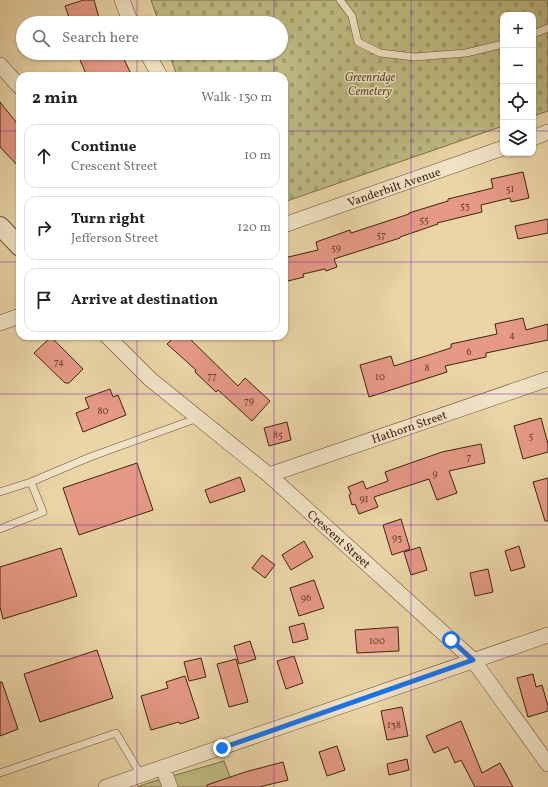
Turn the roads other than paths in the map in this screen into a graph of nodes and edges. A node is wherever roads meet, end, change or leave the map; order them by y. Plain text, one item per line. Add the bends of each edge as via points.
1 (122, 0) edge
2 (340, 0) edge
3 (128, 16) edge
4 (548, 28) edge
5 (536, 33) edge
6 (500, 45) edge
7 (152, 60) edge
8 (0, 65) edge
9 (158, 72) edge
10 (16, 83) edge
11 (548, 132) edge
12 (536, 137) edge
13 (500, 149) edge
14 (288, 224) edge
15 (0, 226) edge
16 (16, 243) edge
17 (16, 317) edge
18 (0, 323) edge
19 (111, 340) edge
20 (548, 379) edge
21 (198, 418) junction
22 (269, 475) junction
23 (31, 482) junction
24 (0, 492) edge
25 (0, 529) edge
26 (548, 635) edge
27 (473, 660) junction
28 (548, 764) edge
29 (163, 768) junction
30 (0, 774) edge
31 (141, 776) junction
32 (106, 787) edge
33 (170, 787) edge

1 - 3 street
2 - 6 lane via 352,16 358,42 380,53 414,57 466,53
4 - 5 lane
7 - 9 street
8 - 10 street
11 - 12 street
13 - 14 street, Vanderbilt Avenue
15 - 16 street
17 - 18 street
19 - 21 street, Crescent Street via 150,379
20 - 22 street, Hathorn Street
21 - 22 street, Crescent Street
21 - 23 lane via 90,457
22 - 27 street, Crescent Street
23 - 24 lane
23 - 25 lane via 43,512
26 - 27 street
27 - 28 street, Crescent Street
27 - 29 street
29 - 31 street
29 - 33 street
30 - 31 lane via 116,733
31 - 32 street

